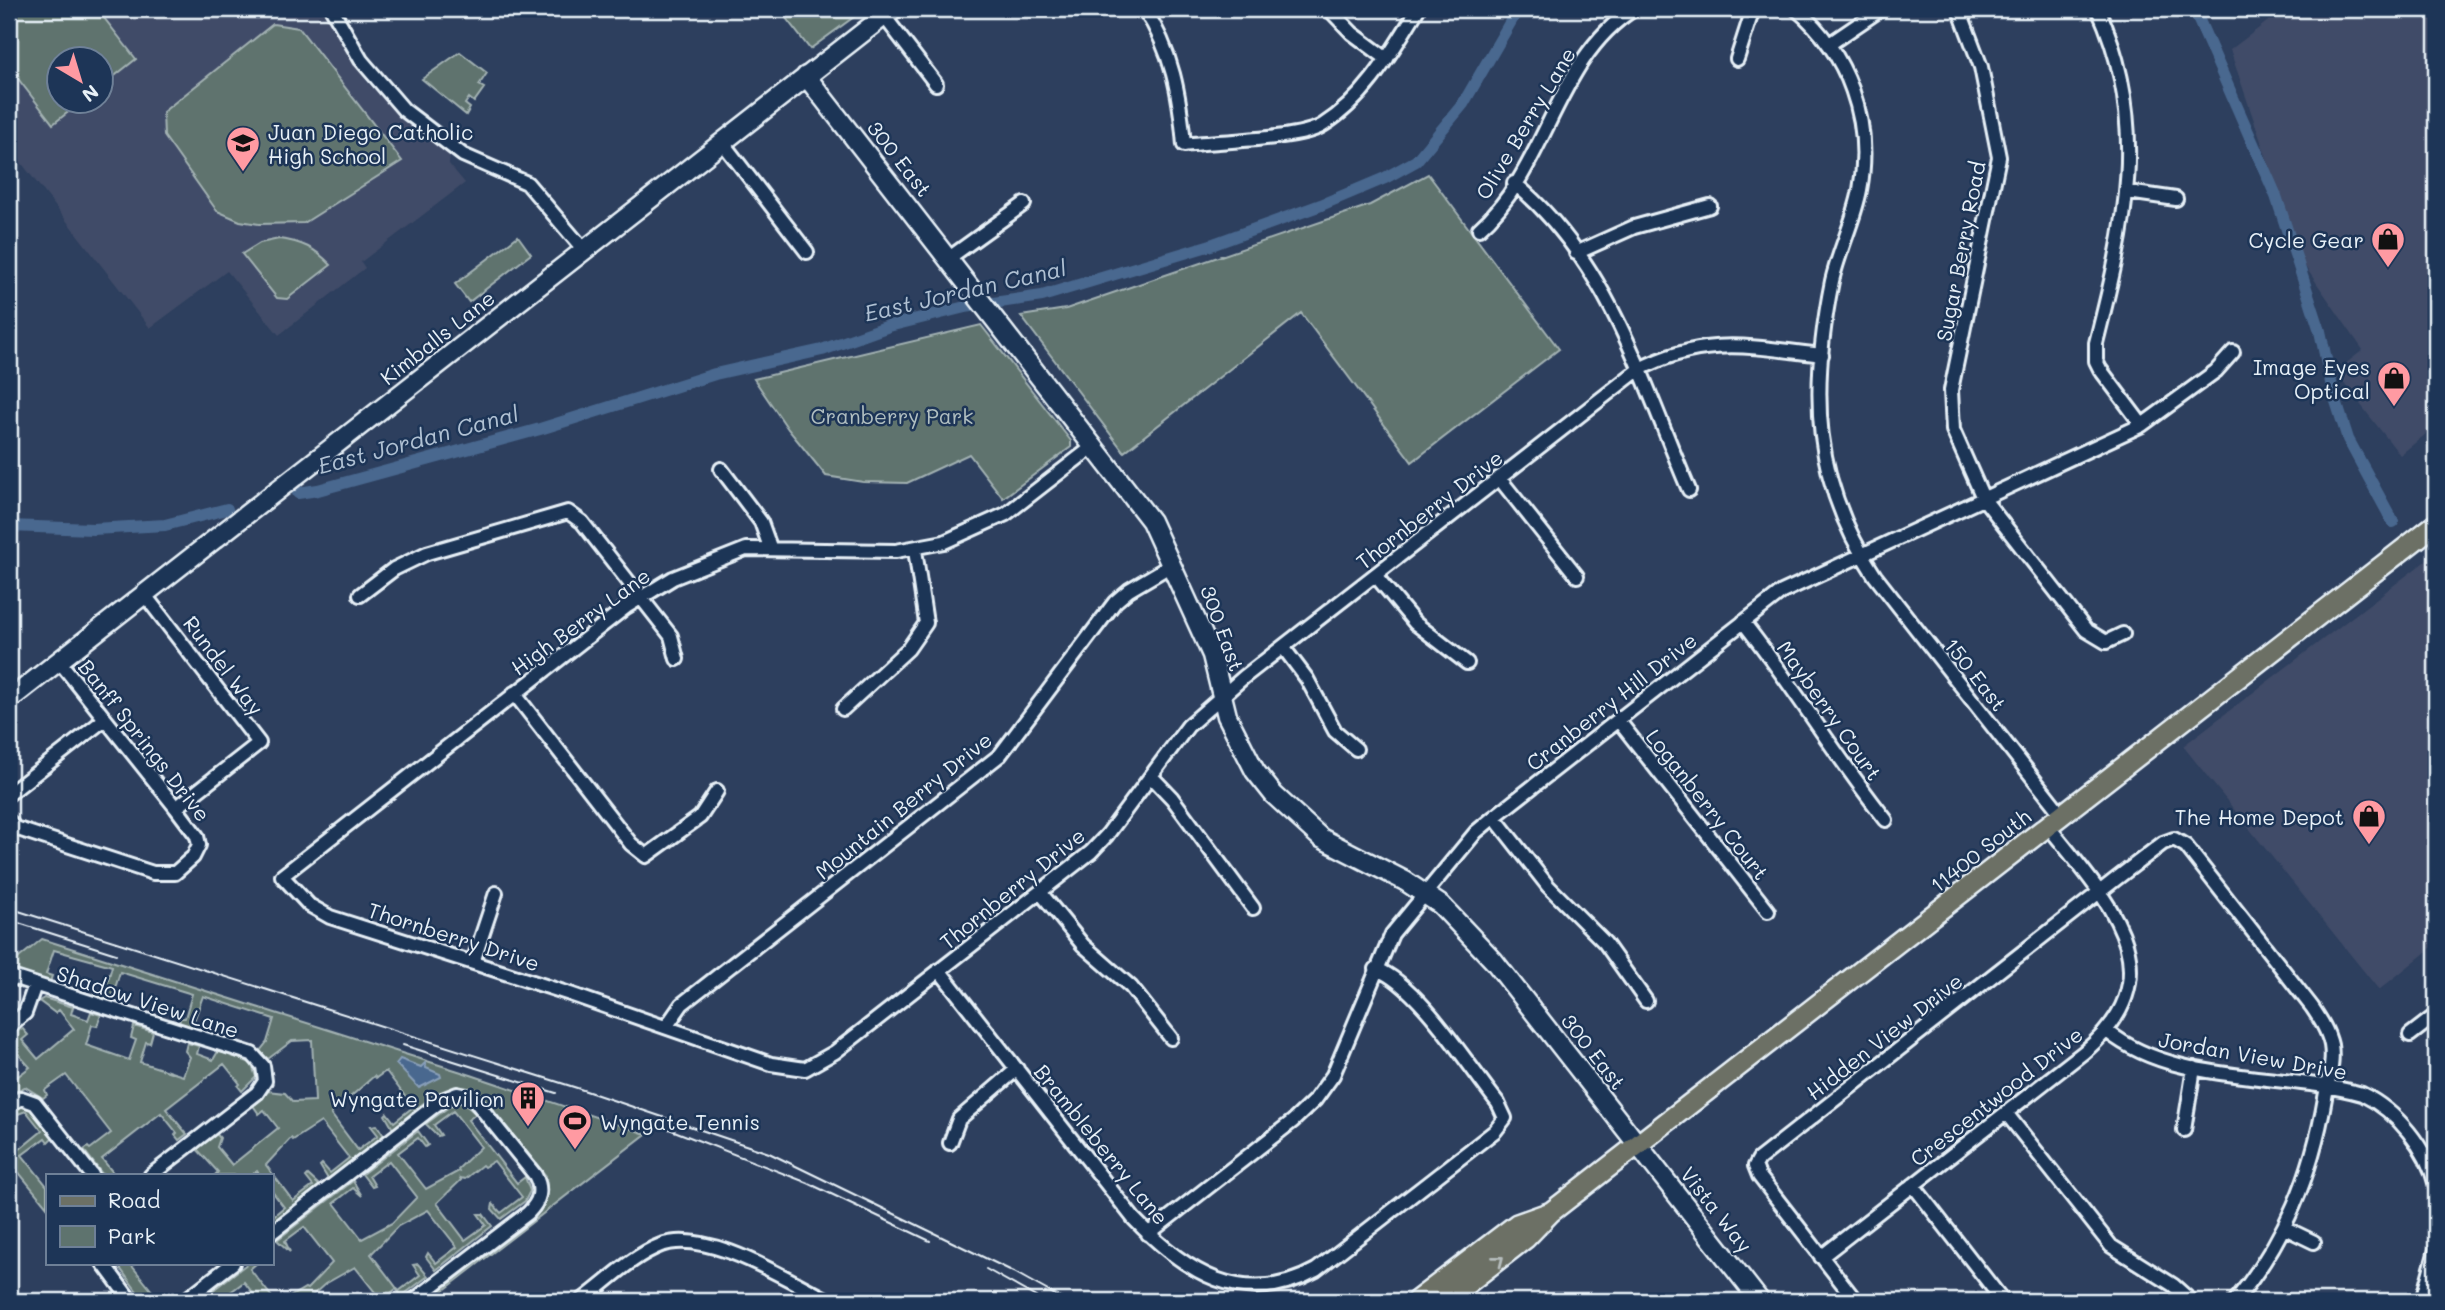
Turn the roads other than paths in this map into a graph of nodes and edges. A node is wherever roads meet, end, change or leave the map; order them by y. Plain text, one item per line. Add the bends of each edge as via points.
1 (332, 9) edge
2 (1144, 9) edge
3 (1329, 9) edge
4 (1418, 9) edge
5 (1634, 9) edge
6 (1753, 9) edge
7 (1796, 9) edge
8 (1881, 9) edge
9 (1959, 9) edge
10 (2098, 9) edge
11 (888, 12) edge
12 (1831, 43) junction
13 (1387, 59) junction
14 (1737, 59) dead end
15 (806, 76) junction
16 (936, 84) dead end
17 (722, 142) junction
18 (1514, 183) junction
19 (2128, 192) junction
20 (2176, 199) dead end
21 (1024, 204) dead end
22 (1710, 206) dead end
23 (1479, 229) dead end
24 (584, 250) junction
25 (807, 252) dead end
26 (1576, 253) junction
27 (949, 258) junction
28 (2233, 352) dead end
29 (1822, 355) junction
30 (1638, 370) junction
31 (2142, 425) junction
32 (1095, 445) junction
33 (721, 469) dead end
34 (1499, 478) junction
35 (1689, 489) dead end
36 (1983, 498) junction
37 (2436, 524) edge
38 (769, 547) junction
39 (915, 550) junction
40 (1861, 555) junction
41 (1173, 564) junction
42 (1375, 575) junction
43 (1577, 576) dead end
44 (145, 594) junction
45 (360, 595) dead end
46 (641, 597) junction
47 (1743, 622) junction
48 (2123, 634) dead end
49 (1283, 647) junction
50 (677, 659) dead end
51 (59, 661) junction
52 (1467, 663) dead end
53 (514, 693) junction
54 (1222, 696) junction
55 (9, 700) edge
56 (843, 709) dead end
57 (105, 719) junction
58 (1618, 720) junction
59 (1356, 749) dead end
60 (1151, 776) junction
61 (717, 791) dead end
62 (9, 794) edge
63 (176, 808) junction
64 (1494, 817) junction
65 (1886, 820) dead end
66 (9, 821) edge
67 (2055, 821) junction
68 (282, 876) joint
69 (1040, 892) junction
70 (2101, 892) junction
71 (496, 893) dead end
72 (1425, 894) junction
73 (1253, 908) dead end
74 (1768, 911) dead end
75 (473, 962) junction
76 (1376, 969) junction
77 (939, 971) junction
78 (9, 976) edge
79 (35, 985) junction
80 (1646, 1001) dead end
81 (2436, 1014) edge
82 (9, 1026) edge
83 (666, 1027) junction
84 (2107, 1031) junction
85 (2410, 1035) dead end
86 (1171, 1038) dead end
87 (2194, 1068) junction
88 (1017, 1069) junction
89 (2327, 1087) junction
90 (9, 1105) edge
91 (2007, 1113) junction
92 (2184, 1130) dead end
93 (950, 1143) dead end
94 (1638, 1145) junction
95 (91, 1174) edge
96 (152, 1174) edge
97 (1913, 1185) junction
98 (2436, 1186) edge
99 (1551, 1212) junction
100 (2285, 1228) junction
101 (273, 1231) edge
102 (1148, 1234) junction
103 (2314, 1242) dead end
104 (2436, 1250) edge
105 (1821, 1257) junction
106 (104, 1264) edge
107 (232, 1264) edge
108 (810, 1297) edge
109 (131, 1301) edge
110 (184, 1301) edge
111 (413, 1301) edge
112 (582, 1301) edge
113 (830, 1301) edge
114 (1416, 1301) edge
115 (1445, 1301) edge
116 (1760, 1301) edge
117 (1856, 1301) edge
118 (2003, 1301) edge
119 (2190, 1301) edge
120 (2235, 1301) edge
121 (2422, 1301) edge

1 - 24 street via 361,60 404,110 463,155 527,183
2 - 13 street via 1170,60 1184,145 1322,126 1363,90
3 - 13 street
4 - 13 street
5 - 18 street, Olive Berry Lane via 1587,55
6 - 14 street
7 - 12 street
8 - 12 street
9 - 36 street, Sugar Berry Road via 1981,66 1999,157 1951,403 1956,443
10 - 19 street via 2126,107
11 - 15 street, Kimballs Lane
11 - 16 street
12 - 29 street via 1857,107 1863,159 1856,206 1833,278
15 - 17 street, Kimballs Lane
15 - 27 street, 300 East
17 - 24 street, Kimballs Lane
17 - 25 street
18 - 23 street, Olive Berry Lane
18 - 26 street
19 - 20 street
19 - 31 street via 2096,360
21 - 27 street
22 - 26 street via 1634,227
24 - 44 street, Kimballs Lane
26 - 30 street via 1600,285
27 - 32 street, 300 East
28 - 31 street, Cranberry Hill Drive via 2216,371
29 - 30 street, Thornberry Drive via 1720,345 1679,352
29 - 40 street via 1823,456 1835,502
30 - 34 street, Thornberry Drive
30 - 35 street
31 - 36 street, Cranberry Hill Drive
32 - 39 street, High Berry Lane via 987,525
32 - 41 street, 300 East via 1151,521
33 - 38 street via 761,522
34 - 42 street, Thornberry Drive
34 - 43 street
36 - 40 street, Cranberry Hill Drive
36 - 48 street, Sugar Berry Road via 2092,636 2105,642
37 - 67 main road, 11400 South
38 - 39 street, High Berry Lane
38 - 46 street, High Berry Lane via 746,549 709,562
39 - 56 street via 926,623 908,649
40 - 47 street, Cranberry Hill Drive via 1789,587
40 - 67 street, 150 East
41 - 54 street, 300 East via 1212,655
41 - 83 street, Mountain Berry Drive via 1115,602 1000,755 682,1004
42 - 49 street, Thornberry Drive
42 - 52 street via 1415,623
44 - 51 street, Kimballs Lane
44 - 63 street, Rundel Way via 259,743
45 - 46 street via 394,569 427,553 568,512 580,519
46 - 50 street via 671,636
46 - 53 street, High Berry Lane
47 - 58 street, Cranberry Hill Drive
47 - 65 street, Mayberry Court
49 - 54 street, Thornberry Drive
49 - 59 street via 1307,679 1335,732
51 - 55 street, Kimballs Lane
51 - 57 street, Banff Springs Drive
53 - 61 street via 631,844 646,856 700,817
53 - 68 street, High Berry Lane
54 - 60 street, Thornberry Drive via 1188,726
54 - 72 street, 300 East via 1255,771 1300,821 1348,855
57 - 62 street
57 - 63 street, Banff Springs Drive
58 - 64 street, Cranberry Hill Drive
58 - 74 street, Loganberry Court
60 - 69 street, Thornberry Drive via 1099,844
60 - 73 street
63 - 66 street, Banff Springs Drive via 199,845 175,873 153,873 15,828
64 - 72 street, Cranberry Hill Drive
64 - 80 street via 1548,886 1605,943
67 - 70 street, Crescentwood Drive
67 - 94 main road, 11400 South
68 - 75 street, Thornberry Drive via 309,905 330,917
69 - 77 street, Thornberry Drive
69 - 86 street via 1083,945 1131,987
70 - 84 street, Crescentwood Drive via 2121,925 2129,954 2124,999
70 - 89 street, Hidden View Drive via 2163,843 2174,839 2186,846 2320,1019 2331,1046
70 - 105 street, Hidden View Drive via 1759,1159 1755,1166 1759,1176
71 - 75 street
72 - 76 street, Cranberry Hill Drive via 1392,934
72 - 94 street, 300 East via 1479,942
75 - 83 street, Thornberry Drive
76 - 102 street, Cranberry Hill Drive via 1340,1062 1315,1100
76 - 102 street, Brambleberry Lane via 1390,974 1414,996 1498,1103 1505,1118 1495,1131 1316,1270 1283,1287 1255,1291 1219,1284 1174,1258
77 - 83 street, Thornberry Drive via 835,1052 804,1069 771,1064
77 - 88 street, Brambleberry Lane
78 - 79 street, Shadow View Lane
79 - 82 street via 25,1013
79 - 96 street, Shadow View Lane via 252,1054 261,1062 264,1083 257,1093
81 - 85 street
84 - 87 street, Jordan View Drive via 2137,1052
84 - 91 street, Crescentwood Drive
87 - 89 street, Jordan View Drive
87 - 92 street
88 - 93 street via 959,1119
88 - 102 street, Brambleberry Lane
89 - 98 street, Jordan View Drive via 2361,1094 2388,1110 2417,1144
89 - 100 street via 2313,1157
90 - 95 street via 22,1098 34,1103
91 - 97 street, Crescentwood Drive
91 - 119 street via 2111,1246
94 - 99 main road, 11400 South
94 - 116 street, Vista Way
97 - 105 street, Crescentwood Drive
97 - 118 street
99 - 114 main road, 11400 South via 1517,1224
115 -> 99 main road, 11400 South via 1527,1238
100 - 103 street
100 - 120 street
101 - 111 street via 442,1100 467,1095 534,1175 540,1194 528,1213
104 - 121 street
105 - 117 street, Hidden View Drive
106 - 109 street
107 - 110 street
108 - 112 street via 721,1248 685,1241 650,1250
108 - 113 street

